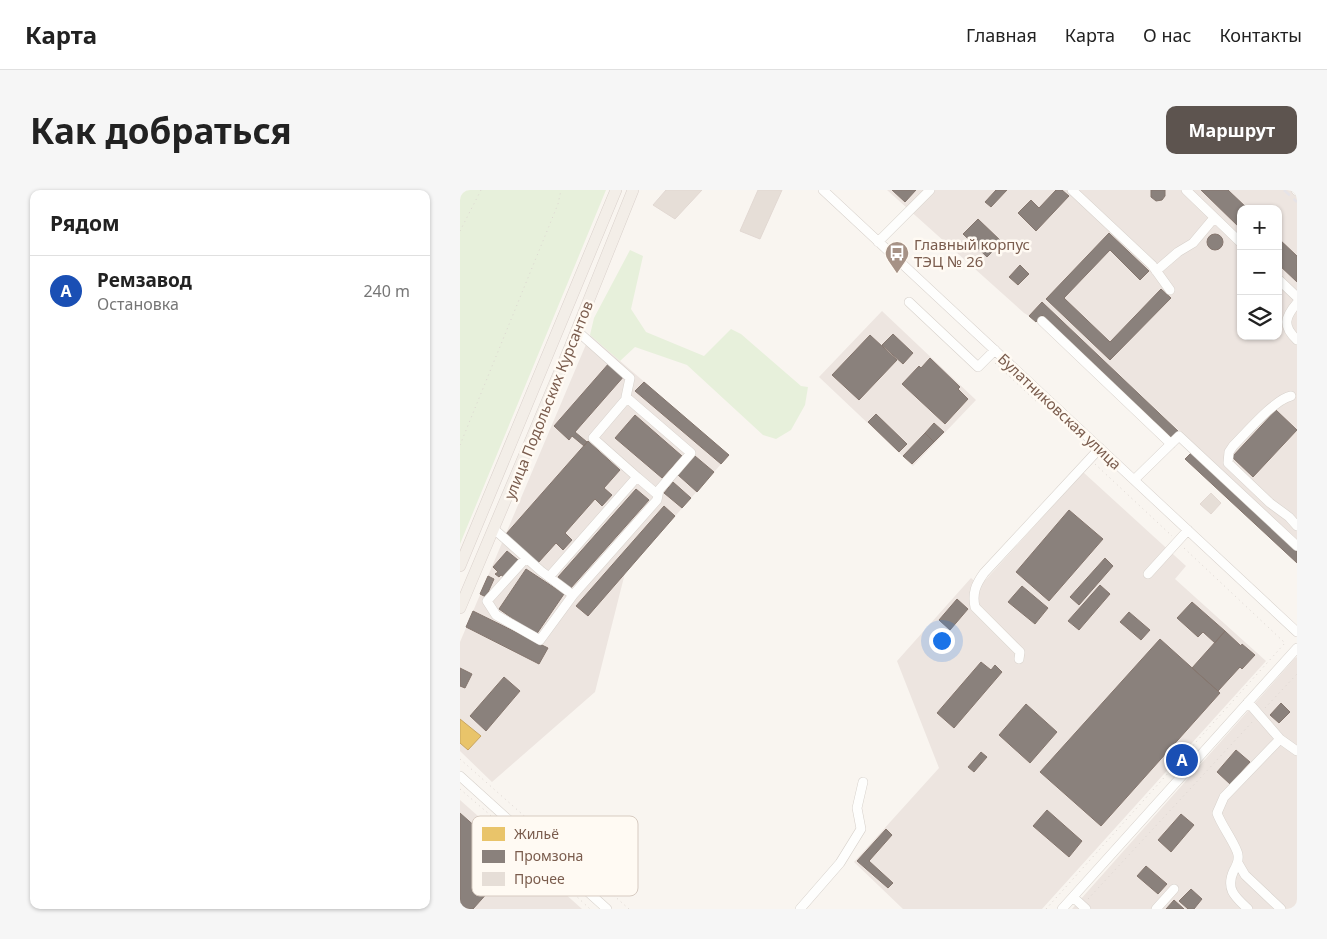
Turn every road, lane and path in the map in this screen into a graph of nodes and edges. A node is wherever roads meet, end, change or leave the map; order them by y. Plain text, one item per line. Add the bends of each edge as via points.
1 (481, 190) edge
2 (561, 190) edge
3 (616, 190) edge
4 (633, 190) edge
5 (823, 190) edge
6 (1072, 190) edge
7 (1186, 190) edge
8 (927, 191) edge
9 (1214, 218) junction
10 (460, 231) edge
11 (1237, 239) edge
12 (878, 242) junction
13 (1156, 271) junction
14 (1282, 283) edge
15 (1170, 290) dead end
16 (1297, 297) edge
17 (909, 302) dead end
18 (1297, 303) edge
19 (1042, 321) dead end
20 (576, 330) junction
21 (1297, 340) edge
22 (995, 350) junction
23 (1291, 396) dead end
24 (627, 398) junction
25 (1171, 444) junction
26 (460, 445) edge
27 (1100, 448) junction
28 (1089, 459) junction
29 (637, 477) junction
30 (1134, 480) junction
31 (658, 495) junction
32 (1297, 526) edge
33 (494, 529) junction
34 (1188, 530) junction
35 (1178, 542) junction
36 (1297, 546) edge
37 (526, 558) junction
38 (460, 566) edge
39 (1148, 574) dead end
40 (549, 577) junction
41 (573, 595) junction
42 (460, 608) edge
43 (1297, 632) edge
44 (1297, 648) edge
45 (1020, 660) dead end
46 (1297, 674) edge
47 (1248, 702) junction
48 (1259, 715) junction
49 (1280, 740) junction
50 (1297, 751) edge
51 (460, 759) edge
52 (460, 776) edge
53 (863, 782) dead end
54 (460, 789) edge
55 (491, 816) edge
56 (504, 816) edge
57 (524, 816) edge
58 (1238, 863) junction
59 (1174, 888) dead end
60 (576, 896) edge
61 (593, 896) edge
62 (614, 896) edge
63 (1073, 897) junction
64 (1084, 907) edge
65 (590, 909) edge
66 (607, 909) edge
67 (629, 909) edge
68 (800, 909) edge
69 (1046, 909) edge
70 (1062, 909) edge
71 (1156, 909) edge
72 (1248, 909) edge
73 (1281, 909) edge

1 - 10 path
2 - 26 path via 548,230
3 - 38 main road, улица Подольских Курсантов
4 - 20 main road, улица Подольских Курсантов
5 - 12 street, Булатниковская улица
6 - 13 street
7 - 9 street
8 - 12 street
9 - 11 street
9 - 13 street via 1193,243
12 - 22 street, Булатниковская улица
13 - 15 street
14 - 16 street
17 - 22 street via 978,367
18 - 21 street via 1286,322
19 - 25 street
20 - 24 street via 630,378
20 - 33 main road, улица Подольских Курсантов
22 - 27 street, Булатниковская улица
23 - 32 street via 1274,405 1233,446 1228,463
24 - 29 street via 593,438
24 - 31 street via 691,453
25 - 30 street
25 - 36 street via 1179,436
27 - 28 street
27 - 30 street, Булатниковская улица
28 - 35 path
28 - 45 street via 976,583 975,607 1020,652
29 - 31 street
29 - 40 street
30 - 34 street, Булатниковская улица
31 - 41 street
33 - 37 street
33 - 42 main road, улица Подольских Курсантов
34 - 35 street
34 - 43 street, Булатниковская улица
35 - 39 street
35 - 69 path via 1285,643
37 - 40 street
37 - 41 street via 487,602 496,615 540,640
40 - 41 street
44 - 47 street
46 - 48 path
47 - 48 street
47 - 63 street
48 - 49 street
48 - 64 path
49 - 50 street
49 - 58 street via 1224,797 1217,813 1238,853
51 - 57 path
52 - 56 street
53 - 68 street via 857,808 861,829 840,863
54 - 55 path
58 - 72 street via 1230,886 1236,898
58 - 73 street via 1245,875
59 - 71 street
60 - 65 path
61 - 66 street
62 - 67 path
63 - 64 street
63 - 70 street

